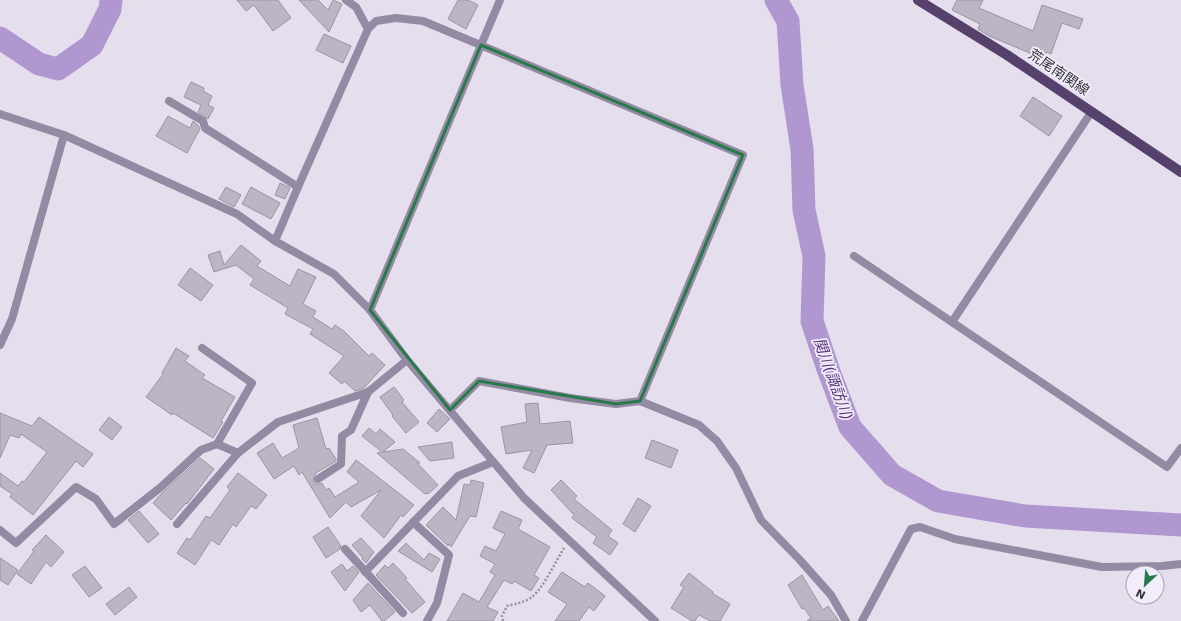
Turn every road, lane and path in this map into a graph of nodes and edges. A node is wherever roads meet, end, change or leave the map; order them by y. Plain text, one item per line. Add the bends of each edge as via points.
1 (346, 0) edge
2 (500, 0) edge
3 (918, 0) edge
4 (368, 29) junction
5 (481, 45) junction
6 (169, 101) dead end
7 (1092, 111) junction
8 (0, 114) edge
9 (64, 135) junction
10 (1181, 172) edge
11 (298, 187) junction
12 (275, 242) junction
13 (854, 256) dead end
14 (370, 310) junction
15 (952, 322) junction
16 (0, 346) edge
17 (202, 348) dead end
18 (408, 360) junction
19 (368, 392) junction
20 (640, 401) junction
21 (450, 410) junction
22 (217, 444) junction
23 (1181, 448) edge
24 (238, 453) junction
25 (493, 462) junction
26 (318, 478) dead end
27 (413, 522) junction
28 (177, 524) dead end
29 (0, 530) edge
30 (569, 540) junction
31 (345, 550) dead end
32 (1181, 564) edge
33 (365, 572) junction
34 (403, 613) dead end
35 (427, 621) edge
36 (503, 621) edge
37 (655, 621) edge
38 (846, 621) edge
39 (862, 621) edge

1 - 4 street via 356,7
2 - 5 street
3 - 7 main road, 荒尾南関線
4 - 5 street via 376,21 396,18 423,22
4 - 11 street
5 - 14 street
5 - 20 street via 743,155
6 - 11 street via 203,121 205,128
7 - 10 main road, 荒尾南関線
7 - 15 street
8 - 9 street
9 - 12 street via 237,214
9 - 16 street via 12,319
11 - 12 street
12 - 14 street via 334,274
13 - 15 street
14 - 18 street
15 - 23 street via 1167,467
17 - 22 street via 252,383
18 - 19 street
18 - 21 street
19 - 24 street via 278,422
19 - 26 street via 351,430 342,436 341,464
20 - 21 street via 616,404 479,381
20 - 38 street via 699,425 717,441 736,468 761,520 831,595
21 - 25 street
22 - 24 street
22 - 29 street via 201,450 161,487 114,524 96,499 76,488 16,543
24 - 28 street
25 - 27 street via 458,476
25 - 30 street via 524,498
27 - 33 street
27 - 35 street via 449,555 437,603
30 - 36 path via 539,590 533,597 507,606 502,616
30 - 37 street
31 - 33 street
32 - 39 street via 1102,567 955,539 920,527 911,529
33 - 34 street

